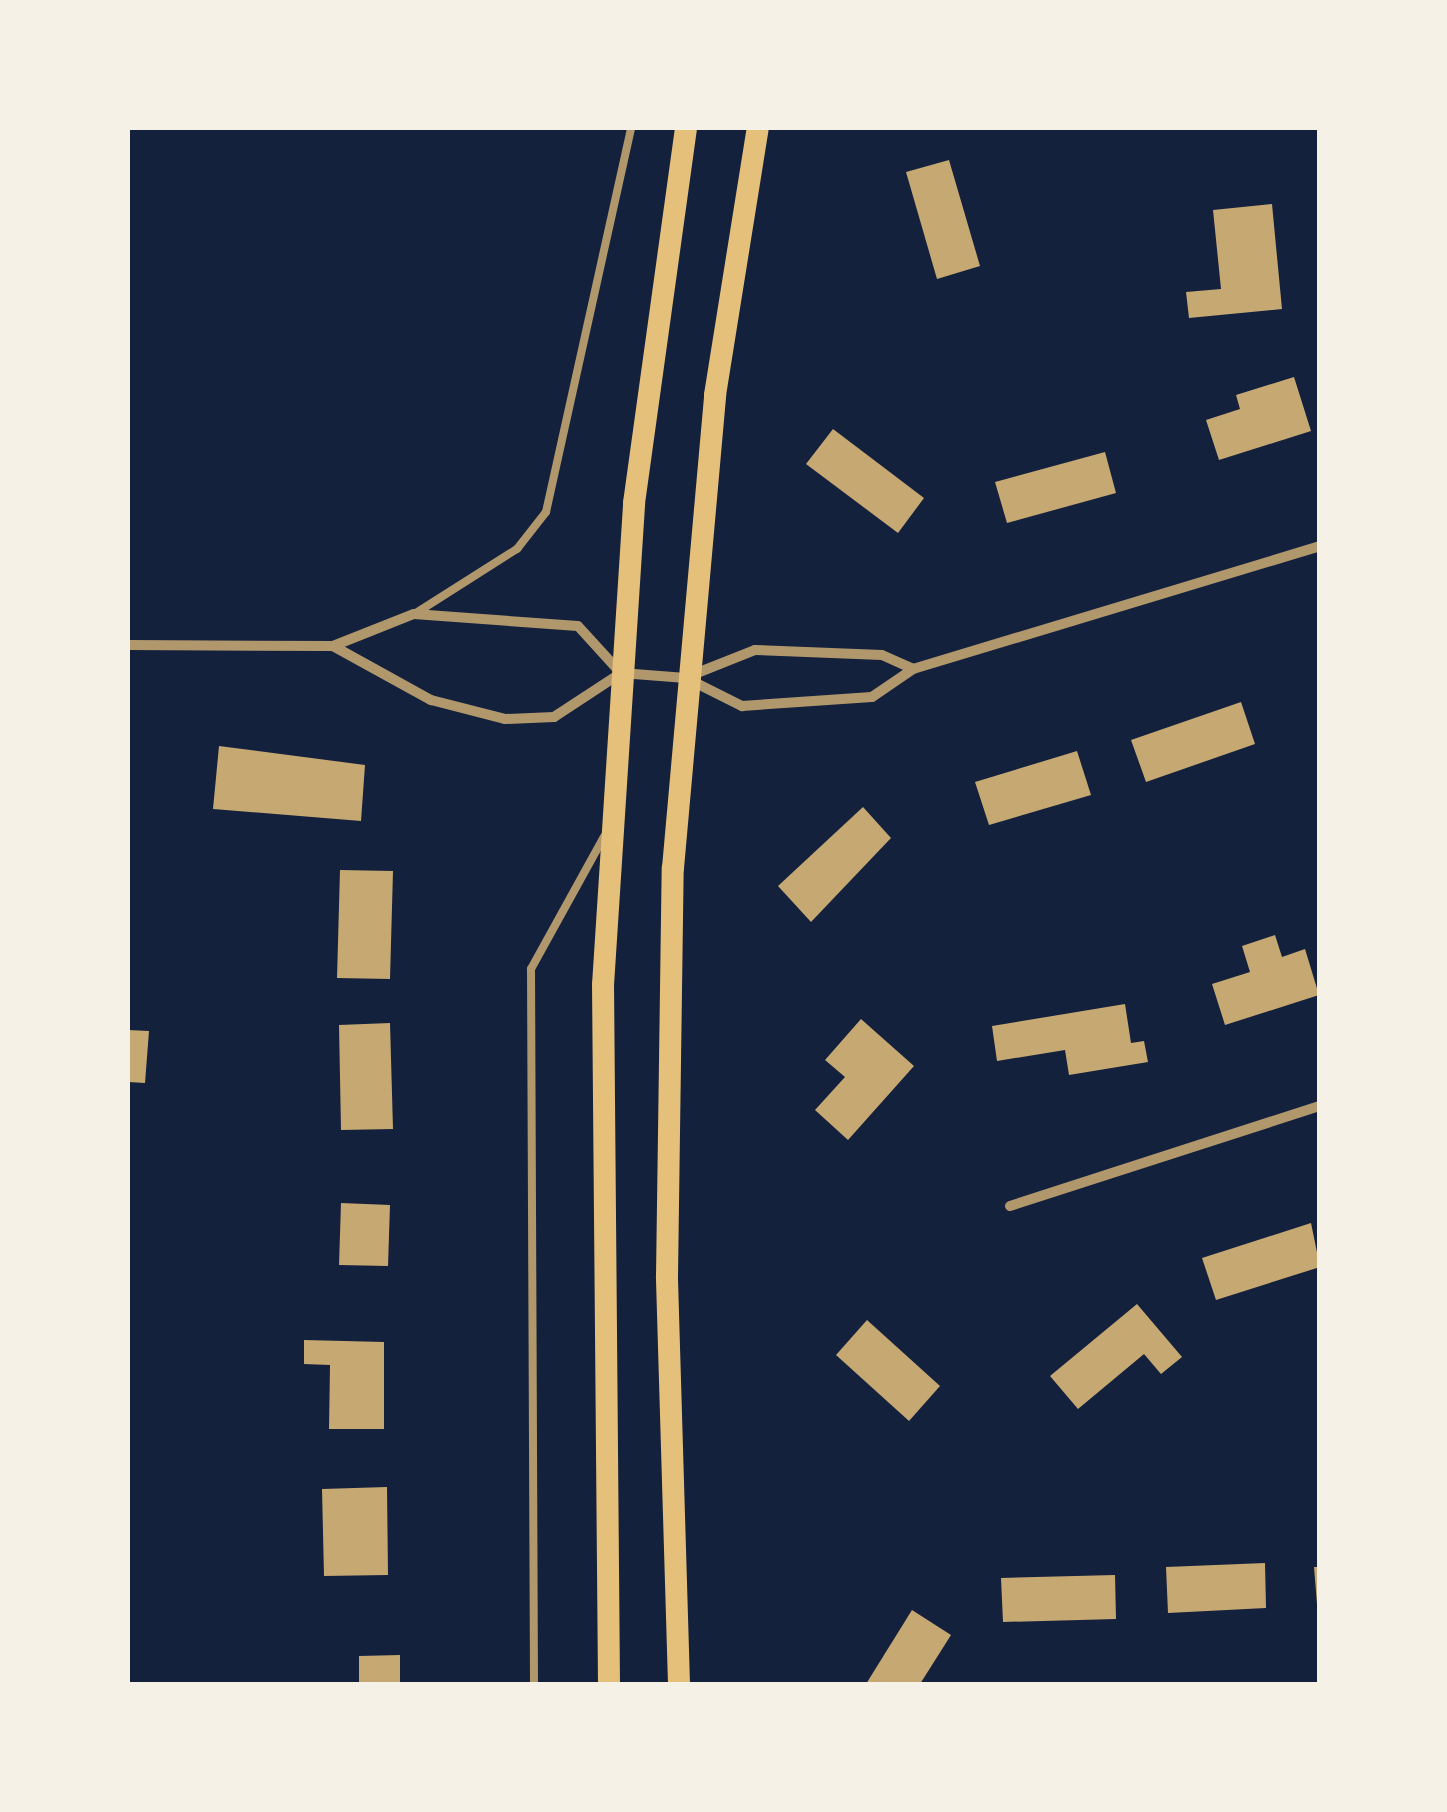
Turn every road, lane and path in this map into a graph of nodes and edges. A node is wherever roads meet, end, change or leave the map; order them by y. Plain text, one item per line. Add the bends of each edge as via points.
1 (630, 128) edge
2 (686, 128) edge
3 (758, 128) edge
4 (1320, 546) edge
5 (414, 614) junction
6 (128, 645) edge
7 (332, 646) junction
8 (913, 669) junction
9 (621, 673) junction
10 (686, 678) junction
11 (612, 825) junction
12 (1320, 1106) edge
13 (1010, 1206) dead end
14 (534, 1684) edge
15 (609, 1684) edge
16 (678, 1684) edge

1 - 5 lane via 546,512 517,549
2 - 9 main road via 634,504
3 - 10 main road via 715,394
4 - 8 street
5 - 7 street
5 - 9 street via 578,626
6 - 7 street
7 - 9 street via 431,700 505,719 554,716
8 - 10 street via 882,655 755,650
8 - 10 street via 872,697 742,706
9 - 10 street
9 - 11 main road
10 - 16 main road via 667,1040
11 - 14 lane via 548,925 532,969
11 - 15 main road via 600,1370
12 - 13 street

